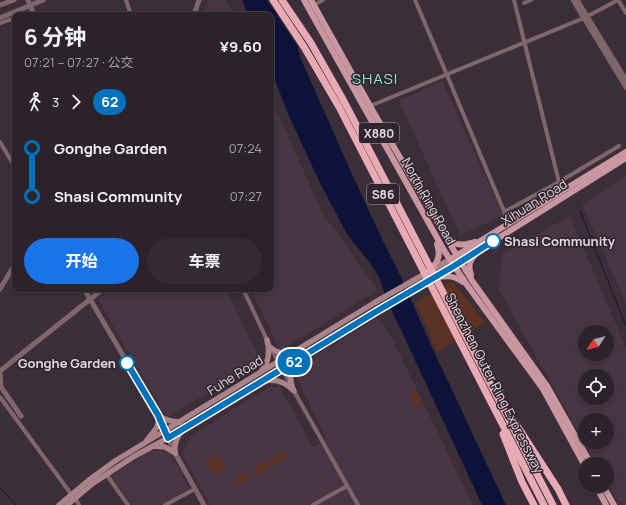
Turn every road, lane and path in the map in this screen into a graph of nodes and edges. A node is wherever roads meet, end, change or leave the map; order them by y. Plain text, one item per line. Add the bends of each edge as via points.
1 (14, 0) edge
2 (43, 0) edge
3 (126, 0) edge
4 (199, 0) edge
5 (273, 0) edge
6 (282, 0) edge
7 (304, 0) edge
8 (323, 0) edge
9 (415, 0) edge
10 (514, 0) edge
11 (531, 0) edge
12 (573, 0) edge
13 (577, 0) edge
14 (618, 0) edge
15 (312, 2) edge
16 (29, 3) edge
17 (524, 3) dead end
18 (0, 5) edge
19 (130, 12) edge
20 (195, 12) edge
21 (626, 13) edge
22 (585, 17) junction
23 (0, 18) edge
24 (12, 19) edge
25 (0, 23) edge
26 (525, 42) junction
27 (447, 75) junction
28 (626, 80) edge
29 (626, 87) edge
30 (370, 106) junction
31 (0, 142) edge
32 (619, 146) dead end
33 (626, 152) edge
34 (626, 158) edge
35 (12, 162) edge
36 (559, 182) junction
37 (563, 191) junction
38 (504, 212) junction
39 (509, 223) junction
40 (434, 232) junction
41 (445, 236) junction
42 (484, 239) junction
43 (482, 248) junction
44 (457, 255) junction
45 (450, 260) junction
46 (460, 262) junction
47 (454, 266) junction
48 (12, 269) edge
49 (429, 271) junction
50 (432, 278) junction
51 (473, 282) junction
52 (466, 285) junction
53 (0, 289) edge
54 (86, 292) edge
55 (99, 292) edge
56 (244, 292) edge
57 (90, 299) junction
58 (268, 340) junction
59 (270, 346) junction
60 (296, 351) junction
61 (300, 358) junction
62 (278, 362) junction
63 (282, 369) junction
64 (0, 372) edge
65 (256, 376) junction
66 (260, 382) junction
67 (294, 391) junction
68 (490, 391) junction
69 (0, 397) edge
70 (158, 415) junction
71 (21, 416) dead end
72 (182, 421) junction
73 (186, 428) junction
74 (165, 431) junction
75 (168, 438) junction
76 (145, 443) junction
77 (150, 447) junction
78 (175, 453) junction
79 (580, 457) edge
80 (587, 457) edge
81 (106, 474) junction
82 (347, 486) junction
83 (195, 489) junction
84 (600, 493) edge
85 (607, 493) edge
86 (73, 496) junction
87 (59, 505) edge
88 (67, 505) edge
89 (79, 505) edge
90 (128, 505) edge
91 (165, 505) edge
92 (204, 505) edge
93 (313, 505) edge
94 (358, 505) edge
95 (534, 505) edge
96 (544, 505) edge
97 (553, 505) edge
98 (566, 505) edge
99 (606, 505) edge
100 (614, 505) edge

1 - 18 street
2 - 16 street
3 - 19 street
4 - 20 street
5 - 68 highway, Shenzhen Outer Ring Expressway / S86 via 339,107
6 - 68 highway, Shenzhen Outer Ring Expressway / S86 via 342,96
7 - 40 main road, North Ring Road / X880
8 - 15 street
9 - 27 street
10 - 26 street
11 - 17 street
12 - 22 street
13 - 22 street
14 - 21 street
14 - 22 street
15 - 30 main road, North Ring Road / X880
16 - 23 street
22 - 26 street
22 - 28 street
22 - 29 street
24 - 25 street
26 - 27 street
26 - 36 street
27 - 30 street
27 - 38 street
30 - 41 main road, North Ring Road / X880
31 - 35 street
32 - 36 street
33 - 37 main road
34 - 43 main road, Xihuan Road
36 - 37 street
36 - 38 street
37 - 39 main road
38 - 39 street
39 - 42 main road
40 - 45 main road, North Ring Road / X880
40 - 49 main road via 439,257
41 - 42 main road via 460,245
41 - 44 main road, North Ring Road / X880
42 - 44 main road
43 - 46 main road, Xihuan Road
43 - 51 main road via 469,264
44 - 45 main road
44 - 46 main road, North Ring Road
45 - 47 main road, North Ring Road / X880
45 - 49 main road, Fuhe Road
46 - 47 main road, Xihuan Road
46 - 51 main road, North Ring Road
47 - 50 main road, Fuhe Road
47 - 52 main road, North Ring Road
48 - 53 street
49 - 60 main road, Fuhe Road
50 - 52 main road via 452,276
50 - 61 main road, Fuhe Road
51 - 80 main road, North Ring Road via 547,386
52 - 79 main road, North Ring Road via 543,389
54 - 57 street
55 - 57 street
56 - 58 street
57 - 64 street
57 - 70 street
58 - 59 street
58 - 65 main road via 267,360 264,368
59 - 60 main road via 281,353
59 - 62 street
60 - 62 main road, Fuhe Road
61 - 63 main road, Fuhe Road
61 - 67 main road via 291,374
62 - 63 street
62 - 65 main road, Fuhe Road
63 - 66 main road, Fuhe Road
63 - 67 street
64 - 71 street via 1,387
65 - 72 main road, Fuhe Road
66 - 67 main road via 278,381
66 - 73 main road, Fuhe Road
67 - 82 street
68 - 95 highway via 522,482
68 - 96 highway, Shenzhen Outer Ring Expressway / S86
68 - 97 highway, Shenzhen Outer Ring Expressway / S86
68 - 98 highway via 558,489
69 - 86 street
70 - 72 main road via 168,421
70 - 74 street
70 - 76 main road via 157,427
72 - 74 main road, Fuhe Road
73 - 75 main road, Fuhe Road
73 - 78 main road via 178,437
74 - 75 street
74 - 76 main road, Fuhe Road
75 - 77 main road, Fuhe Road
75 - 78 street
76 - 86 main road, Fuhe Road via 104,469
77 - 78 main road via 162,446
77 - 81 main road, Fuhe Road
78 - 83 street
81 - 86 main road, Fuhe Road
81 - 90 street
82 - 93 street
82 - 94 street
83 - 91 street
83 - 92 street
84 - 99 main road
85 - 100 main road
86 - 87 main road, Fuhe Road
86 - 88 main road, Fuhe Road
86 - 89 street

